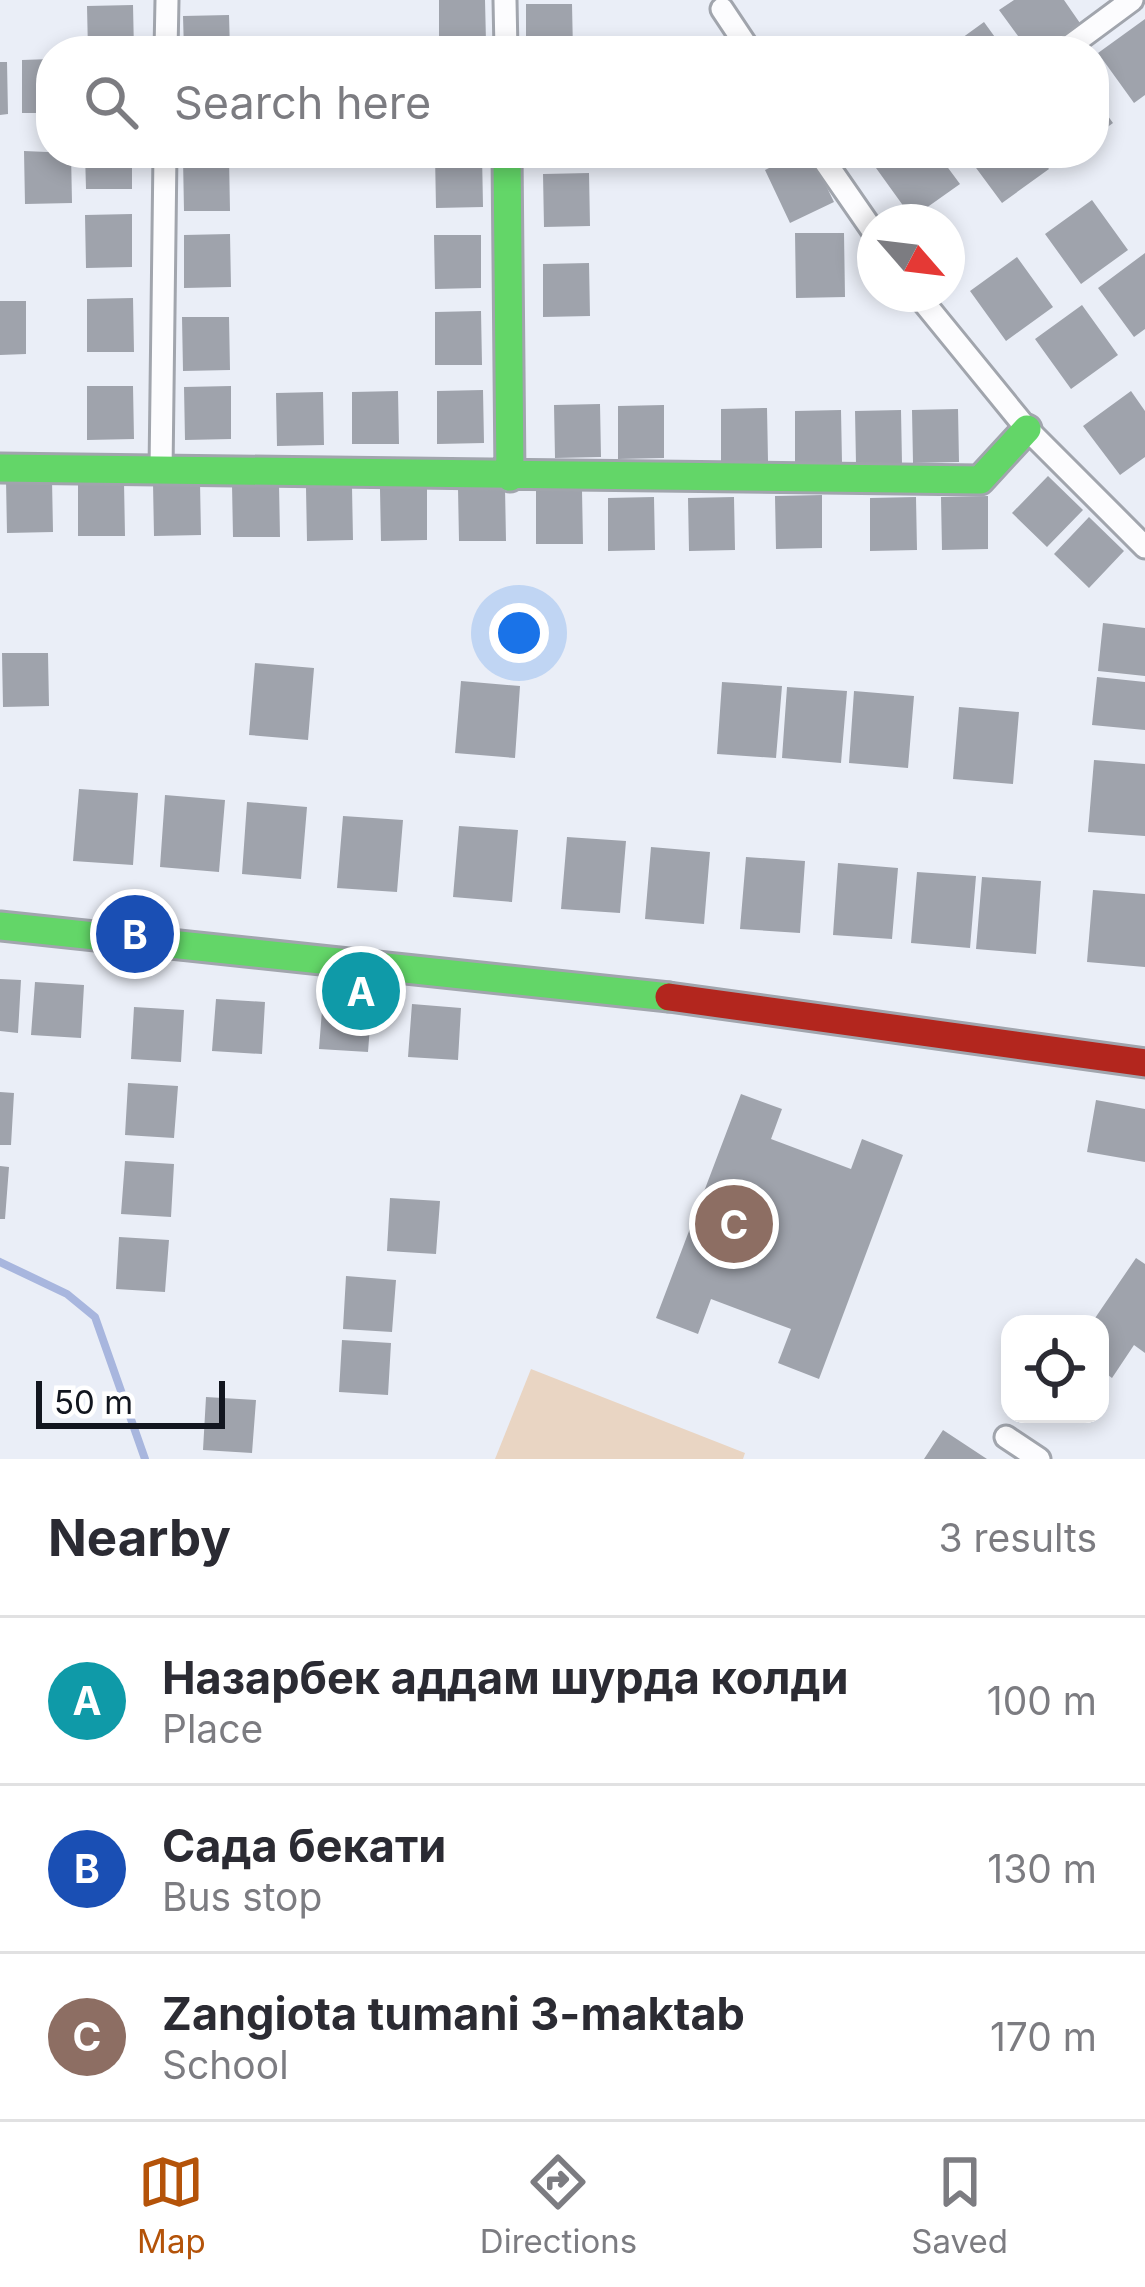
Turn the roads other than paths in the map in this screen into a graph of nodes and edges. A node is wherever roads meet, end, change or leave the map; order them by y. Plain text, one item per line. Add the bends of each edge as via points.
1 (167, 0) edge
2 (506, 0) edge
3 (1132, 0) edge
4 (722, 9) dead end
5 (1101, 10) edge
6 (166, 36) edge
7 (506, 36) edge
8 (740, 36) edge
9 (1078, 36) edge
10 (165, 168) edge
11 (507, 168) edge
12 (829, 168) edge
13 (857, 208) edge
14 (932, 312) edge
15 (1027, 429) junction
16 (0, 468) edge
17 (160, 471) junction
18 (510, 477) junction
19 (1145, 547) edge
20 (0, 926) edge
21 (1145, 1063) edge
22 (1006, 1437) dead end
23 (1040, 1459) edge

1 - 6 street
2 - 7 street
3 - 5 street
4 - 8 street
5 - 9 street
10 - 17 street
11 - 18 street
12 - 13 street
14 - 15 street
15 - 18 street via 980,480
15 - 19 street
16 - 17 street
17 - 18 street
20 - 21 street via 745,1005
22 - 23 street

